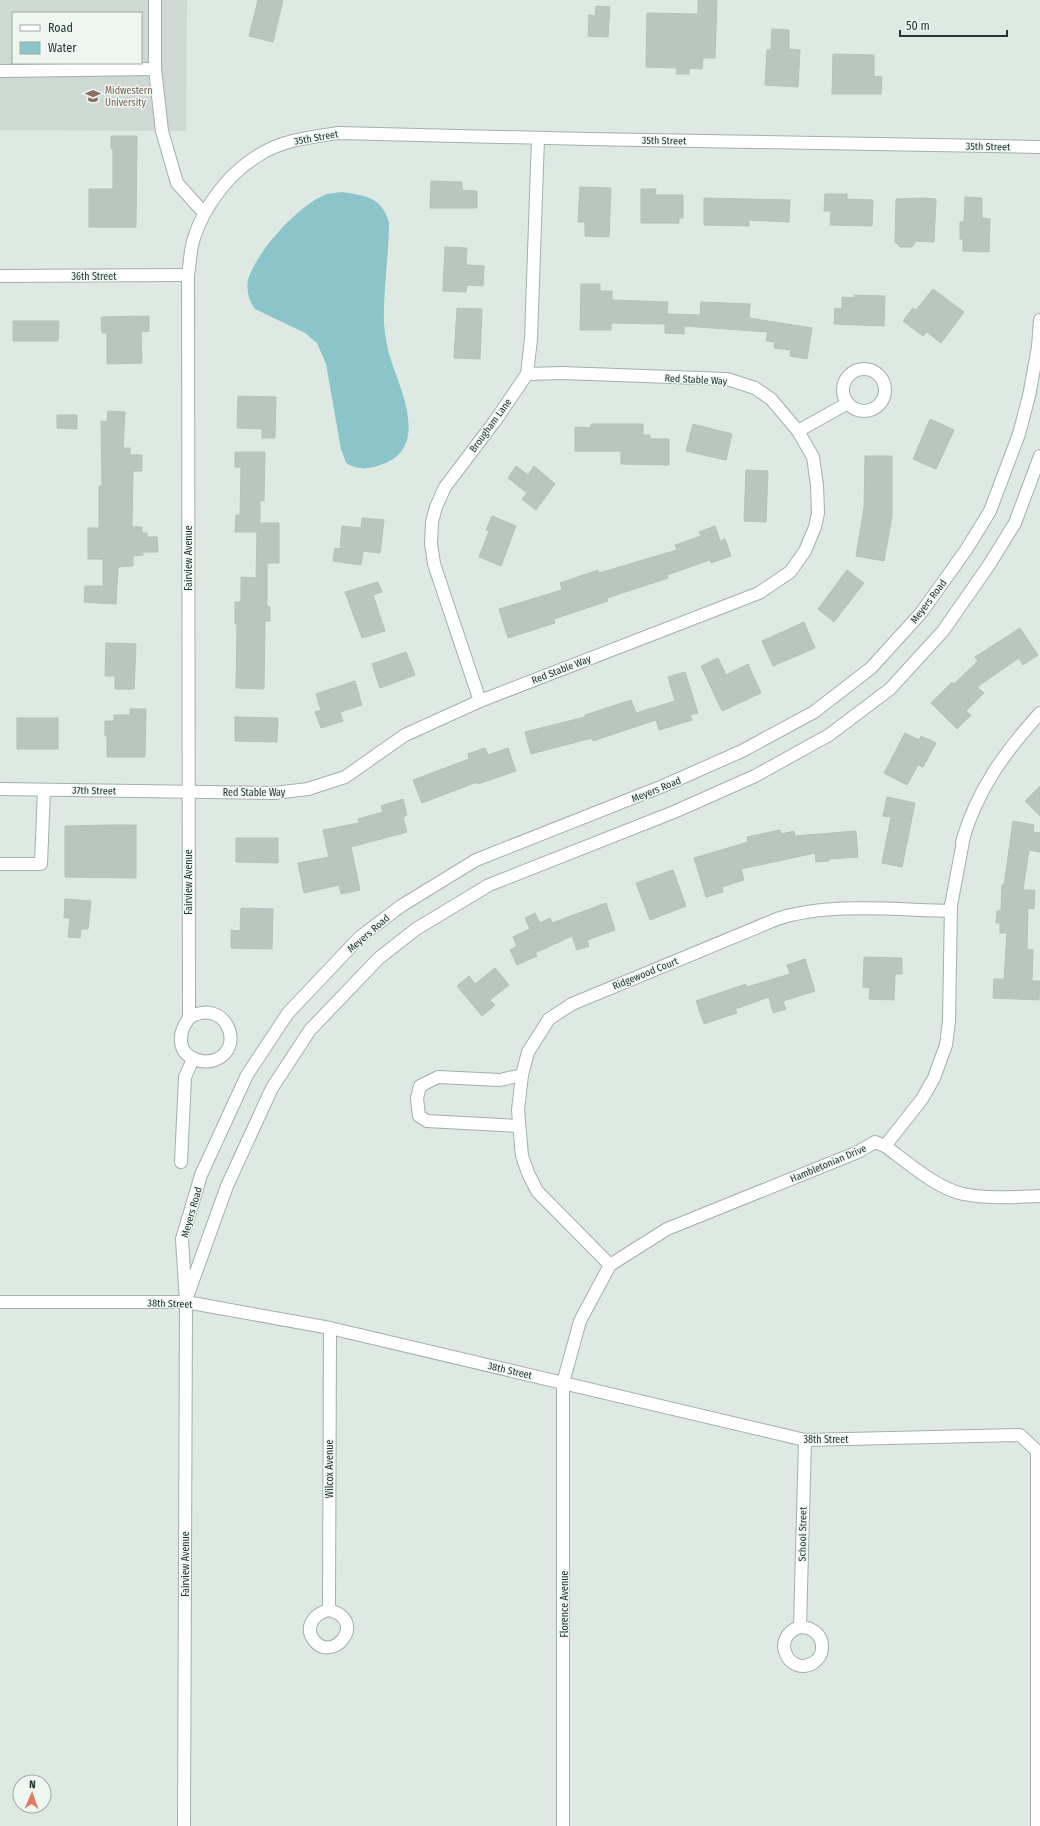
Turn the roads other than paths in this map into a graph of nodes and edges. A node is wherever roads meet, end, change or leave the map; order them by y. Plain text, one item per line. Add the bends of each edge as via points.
1 (155, 0) edge
2 (155, 69) junction
3 (0, 71) edge
4 (538, 138) junction
5 (288, 142) joint
6 (1040, 147) edge
7 (204, 213) junction
8 (188, 275) junction
9 (0, 276) edge
10 (1040, 320) edge
11 (527, 374) junction
12 (848, 403) dead end
13 (798, 431) junction
14 (1040, 456) edge
15 (480, 701) junction
16 (1040, 713) edge
17 (0, 789) edge
18 (44, 790) junction
19 (188, 792) junction
20 (0, 864) edge
21 (950, 911) junction
22 (189, 1018) junction
23 (193, 1059) junction
24 (522, 1075) junction
25 (519, 1126) junction
26 (885, 1146) junction
27 (181, 1162) dead end
28 (1040, 1196) edge
29 (610, 1265) junction
30 (0, 1302) edge
31 (186, 1302) junction
32 (330, 1328) junction
33 (563, 1383) junction
34 (805, 1440) junction
35 (328, 1610) dead end
36 (800, 1627) dead end
37 (184, 1826) edge
38 (563, 1826) edge
39 (1037, 1826) edge

1 - 2 street
2 - 3 street
2 - 7 street via 162,131 177,183
4 - 5 street, 35th Street via 338,132
4 - 6 street, 35th Street
4 - 11 street, Brougham Lane via 531,339
5 - 7 street, Fairview Avenue via 258,155 232,177
7 - 8 street, Fairview Avenue via 193,239
8 - 9 street, 36th Street
8 - 19 street, Fairview Avenue
10 - 31 street, Meyers Road via 1038,347 1019,434 990,511 921,613 870,668 814,712 742,752 476,860 401,906 360,937 288,1013 247,1074 201,1175 182,1239
11 - 13 street, Red Stable Way via 562,373 727,380 755,388 771,399
11 - 15 street, Brougham Lane via 446,487 432,522 434,564
12 - 13 street
13 - 15 street, Red Stable Way via 813,457 818,513 805,551 790,572 759,593
14 - 31 street via 1015,523 943,630 890,689 829,736 755,776 681,809 489,885 416,929 379,958 310,1030 272,1088 227,1186
15 - 19 street, Red Stable Way via 404,735 357,770 321,786 274,793
16 - 21 street via 1015,741 990,778 974,808 964,836
17 - 18 street, 37th Street
18 - 19 street, 37th Street
18 - 20 street via 41,864
19 - 22 street, Fairview Avenue
21 - 24 street, Ridgewood Court via 814,910 777,919 572,1004 549,1019 528,1052
21 - 26 street via 950,1021 946,1045 934,1078 922,1099
22 - 23 street, Fairview Avenue via 182,1027 181,1043
22 - 23 street via 200,1013 214,1014 228,1026 230,1036 226,1050 217,1059 202,1062
23 - 27 street via 185,1077
24 - 25 street, Ridgewood Court via 518,1097
24 - 25 street via 500,1080 438,1077 420,1086 417,1098 418,1116 427,1121
25 - 29 street, Ridgewood Court via 522,1156 537,1191
26 - 28 street via 940,1185 953,1191 982,1197
26 - 29 street, Hambletonian Drive via 875,1142 858,1152 683,1222 653,1237
29 - 33 street, Hambletonian Drive via 580,1321
30 - 31 street, 38th Street
31 - 32 street, 38th Street
31 - 37 street, Fairview Avenue
32 - 33 street, 38th Street
32 - 35 street, Wilcox Avenue
33 - 34 street, 38th Street
33 - 38 street, Florence Avenue
34 - 36 street, School Street
34 - 39 street, 38th Street via 1020,1435 1037,1452

